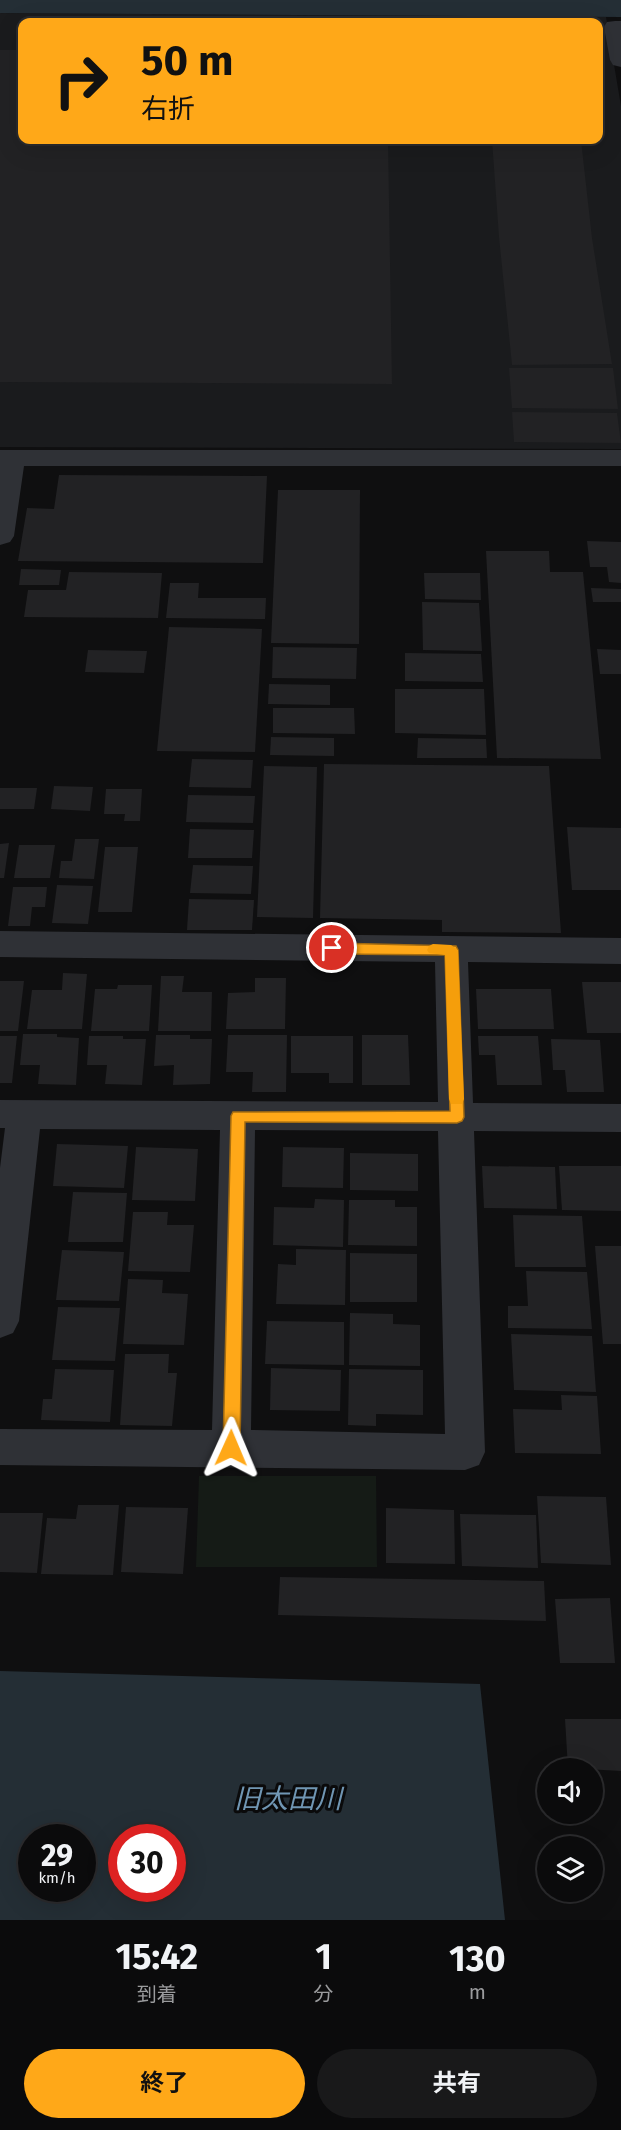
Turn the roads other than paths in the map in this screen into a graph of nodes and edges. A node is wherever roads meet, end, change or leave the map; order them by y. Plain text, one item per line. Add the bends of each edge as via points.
1 (621, 27) edge
2 (621, 60) edge
3 (6, 458) edge
4 (621, 458) edge
5 (0, 536) edge
6 (0, 944) edge
7 (451, 950) junction
8 (621, 951) edge
9 (12, 1115) edge
10 (238, 1116) junction
11 (457, 1117) junction
12 (621, 1119) edge
13 (0, 1322) edge
14 (0, 1447) edge
15 (231, 1448) junction

1 - 2 street via 615,27
3 - 4 street
3 - 5 street
6 - 7 street
7 - 8 street
7 - 11 street
9 - 10 street
9 - 13 street
10 - 11 street
10 - 15 street
11 - 12 street
11 - 15 street via 465,1452
14 - 15 street

